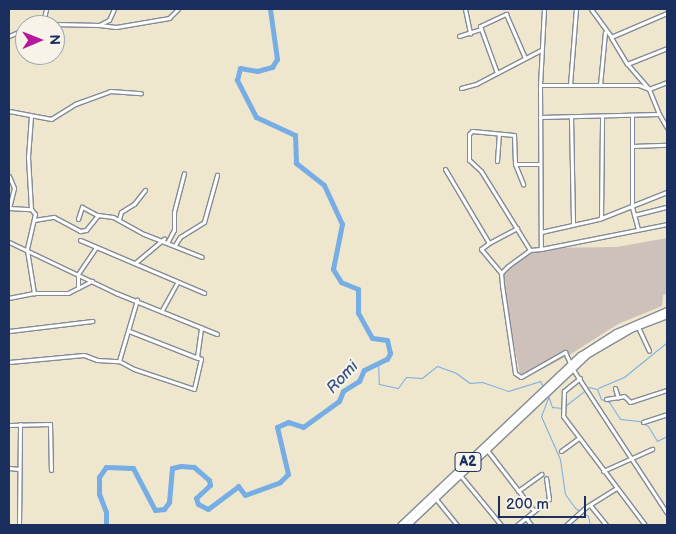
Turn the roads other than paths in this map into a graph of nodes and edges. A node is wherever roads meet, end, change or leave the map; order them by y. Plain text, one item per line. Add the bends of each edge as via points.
1 (114, 9) edge
2 (178, 9) edge
3 (465, 9) edge
4 (544, 9) edge
5 (576, 9) edge
6 (597, 9) edge
7 (591, 10) edge
8 (667, 13) edge
9 (65, 24) edge
10 (99, 24) junction
11 (481, 29) junction
12 (605, 32) junction
13 (470, 33) junction
14 (459, 36) dead end
15 (611, 37) junction
16 (667, 48) edge
17 (541, 50) junction
18 (525, 58) junction
19 (627, 64) junction
20 (497, 73) junction
21 (667, 82) edge
22 (540, 85) junction
23 (570, 85) junction
24 (600, 85) junction
25 (461, 88) dead end
26 (649, 89) junction
27 (141, 93) dead end
28 (9, 111) edge
29 (659, 114) junction
30 (31, 116) junction
31 (602, 116) junction
32 (632, 116) junction
33 (540, 117) junction
34 (571, 117) junction
35 (667, 118) edge
36 (662, 120) junction
37 (667, 128) edge
38 (499, 134) junction
39 (632, 146) junction
40 (667, 146) edge
41 (497, 161) dead end
42 (515, 164) junction
43 (540, 164) junction
44 (445, 169) dead end
45 (184, 173) dead end
46 (217, 174) dead end
47 (9, 176) edge
48 (522, 184) dead end
49 (145, 190) dead end
50 (667, 192) edge
51 (632, 207) junction
52 (667, 207) edge
53 (9, 208) edge
54 (31, 210) junction
55 (35, 214) junction
56 (98, 215) junction
57 (634, 215) junction
58 (40, 218) junction
59 (601, 218) junction
60 (78, 219) dead end
61 (119, 219) junction
62 (34, 220) junction
63 (573, 224) junction
64 (667, 224) edge
65 (517, 228) junction
66 (638, 229) junction
67 (541, 232) junction
68 (164, 239) junction
69 (80, 240) dead end
70 (9, 242) edge
71 (489, 242) junction
72 (167, 244) junction
73 (96, 247) junction
74 (541, 249) junction
75 (27, 250) junction
76 (530, 250) junction
77 (202, 257) dead end
78 (135, 263) junction
79 (501, 273) junction
80 (78, 274) junction
81 (92, 281) junction
82 (177, 283) junction
83 (78, 288) junction
84 (34, 293) junction
85 (204, 293) dead end
86 (9, 298) edge
87 (137, 300) junction
88 (162, 310) junction
89 (667, 310) edge
90 (667, 315) edge
91 (92, 321) dead end
92 (638, 326) junction
93 (201, 327) junction
94 (9, 331) edge
95 (129, 331) junction
96 (218, 334) dead end
97 (649, 351) dead end
98 (201, 359) junction
99 (119, 361) junction
100 (9, 362) edge
101 (571, 366) junction
102 (580, 378) junction
103 (615, 388) dead end
104 (667, 390) edge
105 (618, 398) junction
106 (606, 399) dead end
107 (667, 414) edge
108 (644, 422) dead end
109 (9, 424) edge
110 (20, 424) junction
111 (579, 438) junction
112 (486, 449) junction
113 (652, 450) dead end
114 (561, 451) dead end
115 (628, 458) junction
116 (9, 468) edge
117 (19, 469) junction
118 (51, 470) dead end
119 (604, 471) junction
120 (541, 474) dead end
121 (460, 475) junction
122 (546, 478) dead end
123 (616, 488) junction
124 (518, 491) junction
125 (435, 498) junction
126 (590, 505) junction
127 (534, 511) junction
128 (667, 513) edge
129 (526, 518) junction
130 (413, 523) edge
131 (19, 525) edge
132 (400, 525) edge
133 (406, 525) edge
134 (457, 525) edge
135 (501, 525) edge
136 (517, 525) edge
137 (530, 525) edge
138 (566, 525) edge
139 (606, 525) edge
140 (645, 525) edge

1 - 10 street via 109,20
2 - 10 street via 169,18 116,27
3 - 13 street
4 - 17 street
5 - 23 street
6 - 7 street
7 - 12 street
8 - 15 street
9 - 10 street
11 - 13 street
11 - 18 street via 480,26 506,14
11 - 20 street
12 - 15 street
12 - 24 street
13 - 14 street
15 - 19 street
16 - 19 street
17 - 18 street
17 - 22 street
18 - 20 street
19 - 26 street
20 - 25 street
21 - 26 street
22 - 23 street
22 - 33 street
23 - 24 street
24 - 26 street via 639,85
26 - 29 street
27 - 30 street via 110,91 75,104 58,117
28 - 30 street
29 - 32 street
29 - 36 street
30 - 54 street via 28,157
31 - 32 street
31 - 34 street
31 - 59 street
32 - 39 street
33 - 34 street
33 - 43 street
34 - 63 street
35 - 36 street
36 - 37 street
38 - 41 street
38 - 42 street via 515,138
38 - 65 street via 470,132 469,160 481,171
39 - 40 street
39 - 51 street
42 - 43 street
42 - 48 street
43 - 67 street
44 - 71 street
45 - 72 street via 174,212 174,230
46 - 72 street via 204,222 180,237 177,246
47 - 53 street via 14,188
49 - 61 street via 134,204 120,212
50 - 51 street
51 - 57 street
51 - 59 street
52 - 57 street
53 - 54 street
54 - 55 street
55 - 58 street
55 - 62 street
56 - 58 street via 86,230 80,231 54,217
56 - 60 street via 82,207
56 - 61 street
57 - 66 street
58 - 62 street
59 - 63 street
61 - 68 street via 144,234
62 - 75 street
63 - 67 street
64 - 66 street
65 - 71 street
65 - 76 street
66 - 74 street
67 - 74 street
68 - 72 street
68 - 78 street
69 - 73 street
70 - 75 street
71 - 79 street via 481,249
72 - 77 street
73 - 78 street
73 - 80 street
74 - 76 street
75 - 80 street
75 - 84 street
76 - 79 street
78 - 82 street
79 - 101 street via 515,373 521,377 565,352
80 - 81 street
80 - 83 street
81 - 83 street
81 - 87 street
82 - 85 street
82 - 88 street
83 - 84 street via 65,293
84 - 86 street
87 - 88 street
87 - 95 street
88 - 93 street
89 - 101 highway, A2 via 616,332
90 - 92 highway, A2
91 - 94 street
92 - 97 street
92 - 101 highway, A2
93 - 96 street
93 - 98 street via 197,357
95 - 98 street
95 - 99 street
98 - 99 street via 194,389 134,370
99 - 100 street via 97,360 84,355
101 - 102 street
101 - 112 highway, A2
101 - 132 highway, A2
102 - 111 street via 564,391 563,416
102 - 115 street
103 - 105 street
104 - 105 street via 630,402 625,396
105 - 106 street
107 - 108 street
109 - 110 street
110 - 117 street
110 - 118 street via 50,424
111 - 114 street
111 - 119 street
112 - 121 highway, A2
112 - 124 street
113 - 115 street
115 - 119 street
115 - 128 street
116 - 117 street
117 - 131 street
119 - 123 street
120 - 124 street
121 - 125 highway, A2
121 - 135 street
122 - 127 street via 549,499
123 - 126 street
123 - 140 street
124 - 127 street
125 - 130 highway, A2
125 - 134 street
126 - 138 street
126 - 139 street
127 - 129 street
129 - 136 street
129 - 137 street
130 - 133 highway, A2

